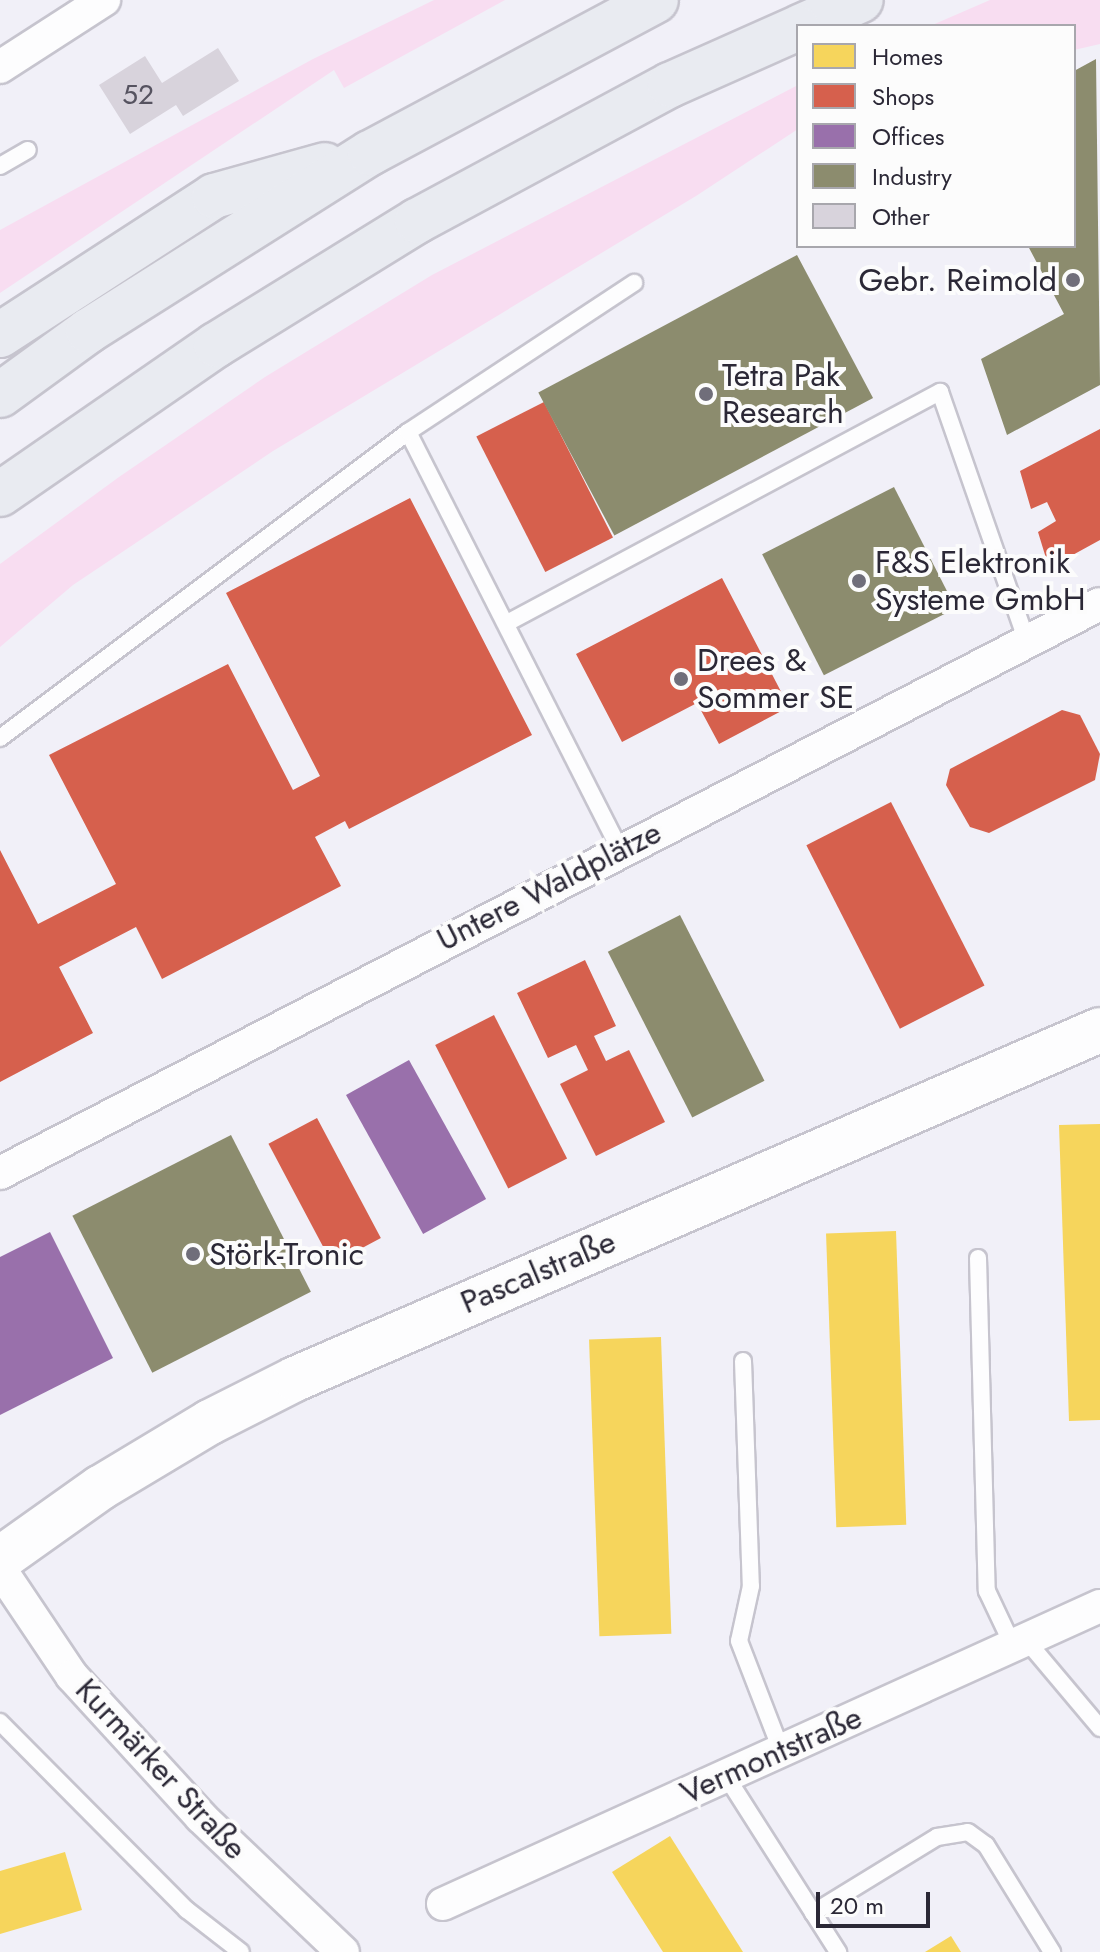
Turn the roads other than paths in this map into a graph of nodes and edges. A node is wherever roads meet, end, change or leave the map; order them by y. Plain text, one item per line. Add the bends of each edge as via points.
1 (104, 0) edge
2 (656, 0) edge
3 (861, 0) edge
4 (807, 24) edge
5 (796, 29) edge
6 (0, 67) edge
7 (28, 150) dead end
8 (370, 153) junction
9 (0, 166) edge
10 (634, 283) dead end
11 (0, 335) edge
12 (0, 395) edge
13 (408, 432) junction
14 (0, 494) edge
15 (1100, 604) edge
16 (507, 623) junction
17 (1027, 642) junction
18 (0, 738) edge
19 (619, 848) junction
20 (1100, 1030) edge
21 (0, 1173) edge
22 (978, 1258) dead end
23 (743, 1361) dead end
24 (0, 1559) edge
25 (0, 1569) edge
26 (1100, 1606) edge
27 (1019, 1643) junction
28 (0, 1722) edge
29 (1100, 1728) edge
30 (781, 1750) junction
31 (726, 1776) junction
32 (443, 1904) dead end
33 (813, 1913) junction
34 (241, 1952) edge
35 (343, 1952) edge
36 (838, 1952) edge
37 (1052, 1952) edge

1 - 6 street
2 - 8 highway
3 - 4 highway
5 - 14 highway via 670,85 417,221 216,345
7 - 9 lane
8 - 11 highway via 214,196
8 - 12 highway via 88,331
10 - 13 lane
13 - 16 lane
13 - 18 lane
15 - 17 street, Untere Waldplätze
16 - 17 lane via 940,392
16 - 19 lane
17 - 19 street, Untere Waldplätze
19 - 21 street, Untere Waldplätze
20 - 24 street, Pascalstraße via 295,1379 100,1488
22 - 27 lane via 987,1591
23 - 30 lane via 751,1586 739,1641
25 - 35 street, Kurmärker Straße via 50,1646 201,1817
26 - 27 street, Vermontstraße
27 - 29 lane
27 - 30 street, Vermontstraße
28 - 34 lane via 187,1910
30 - 31 street, Vermontstraße
31 - 32 street, Vermontstraße
31 - 33 lane
33 - 36 lane
33 - 37 lane via 937,1837 968,1832 986,1845

